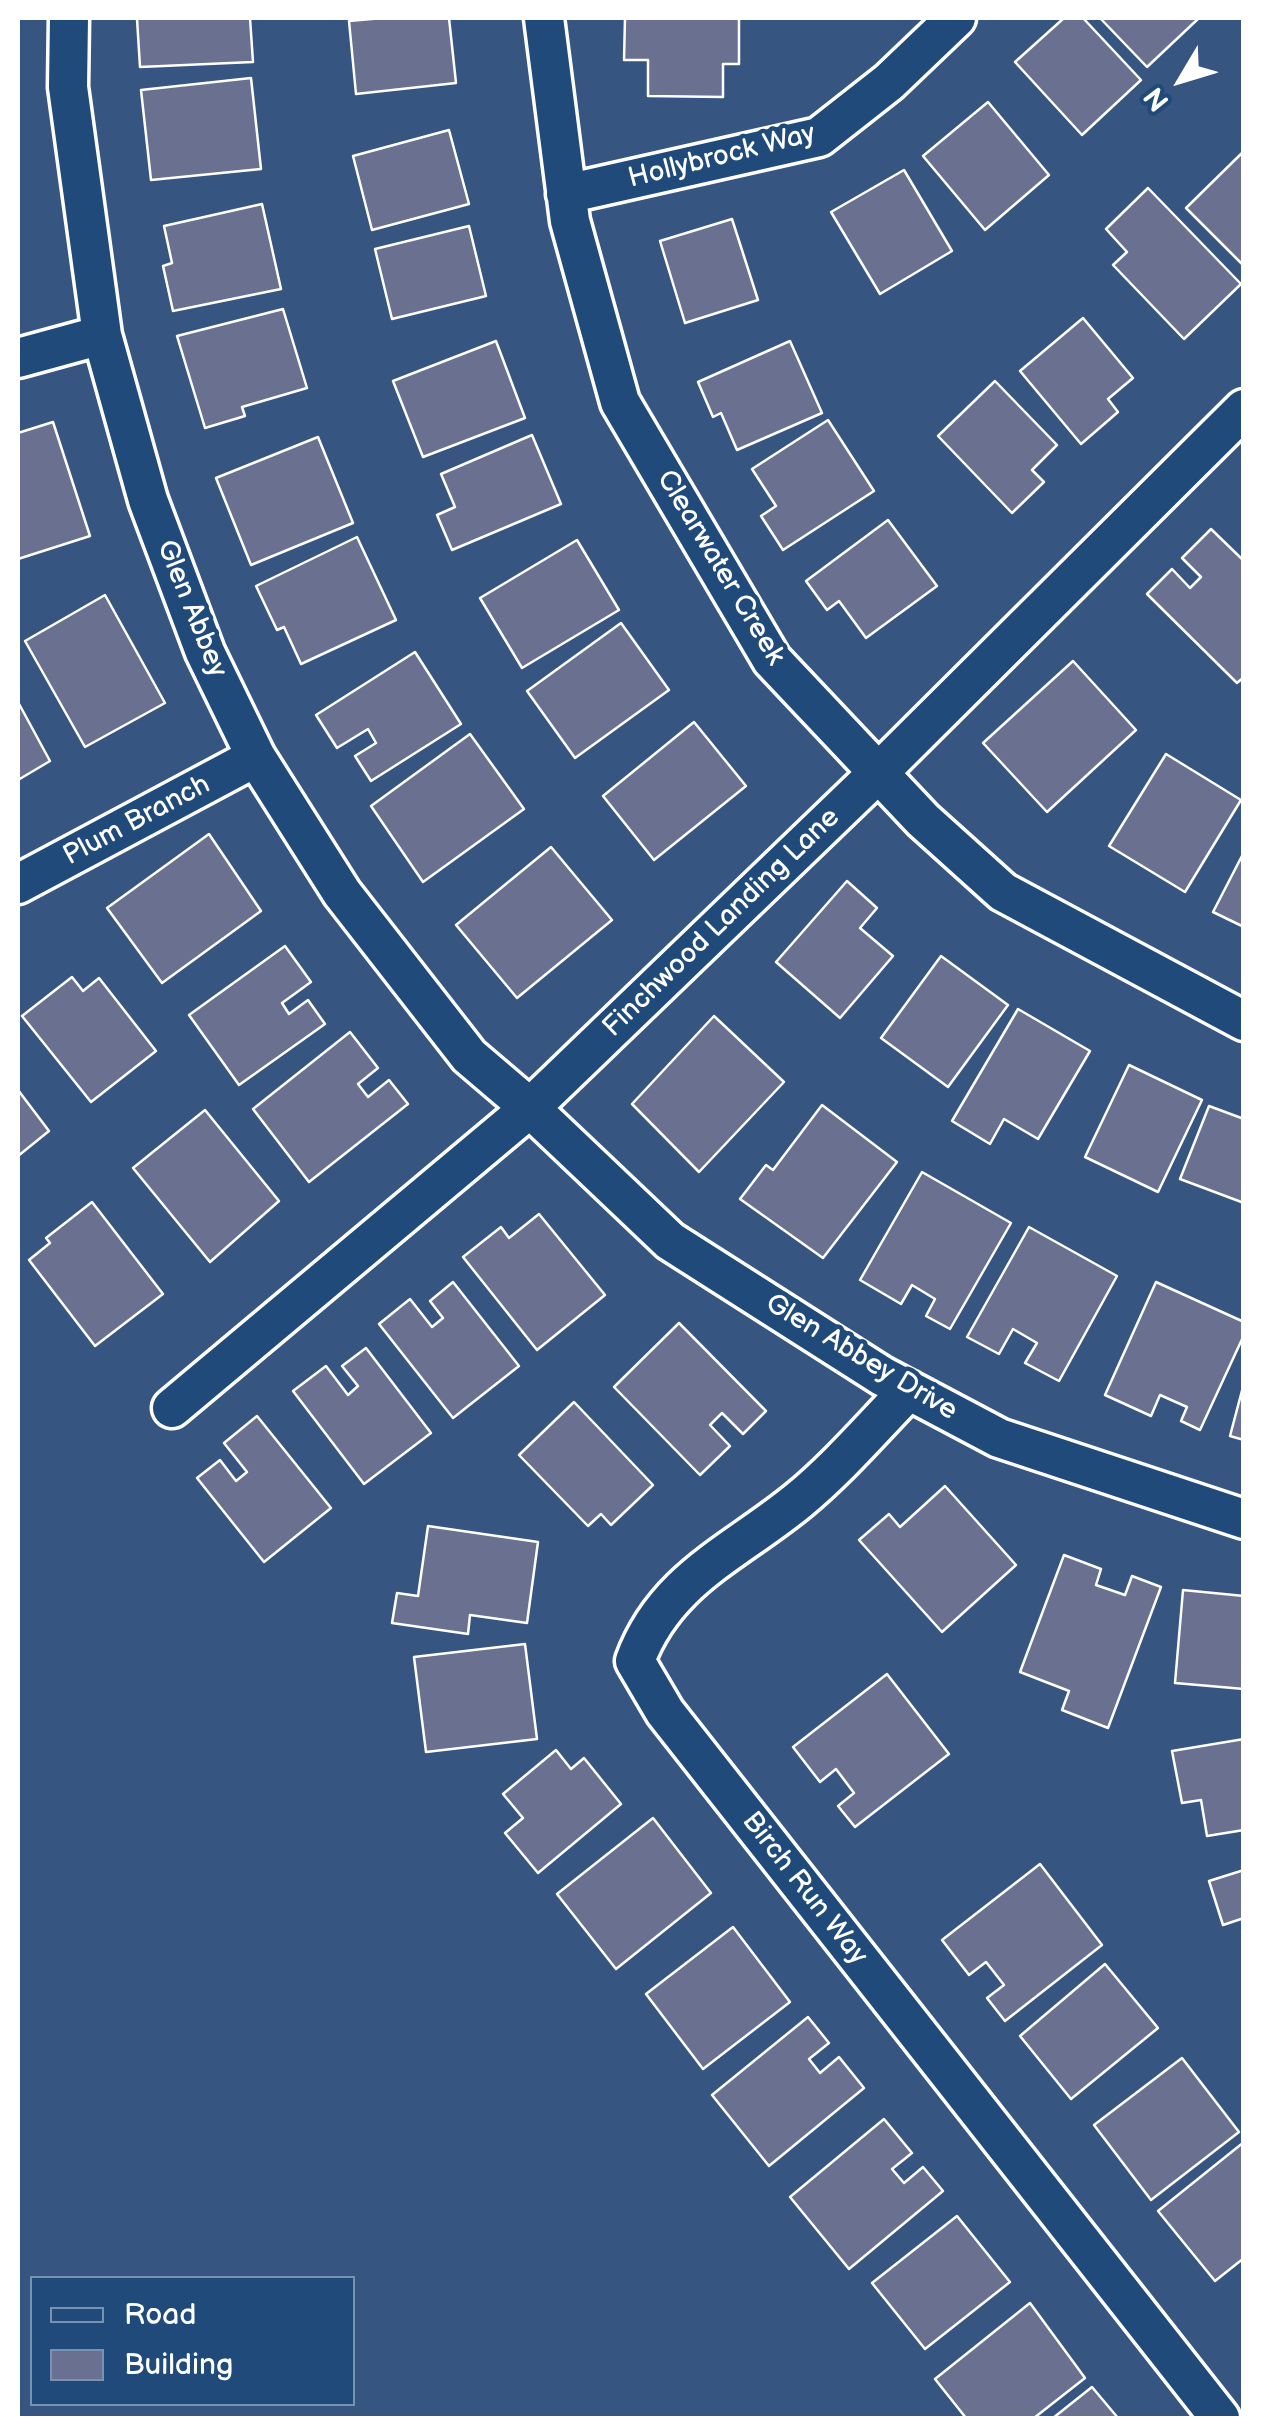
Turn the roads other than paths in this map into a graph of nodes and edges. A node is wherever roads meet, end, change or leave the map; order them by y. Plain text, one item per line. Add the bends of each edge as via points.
1 (69, 18) edge
2 (544, 18) edge
3 (956, 18) edge
4 (566, 194) junction
5 (102, 335) junction
6 (18, 358) edge
7 (1244, 408) edge
8 (256, 757) junction
9 (878, 773) junction
10 (18, 884) edge
11 (1244, 1021) edge
12 (530, 1108) junction
13 (910, 1390) junction
14 (172, 1408) dead end
15 (1244, 1519) edge
16 (1220, 2418) edge

1 - 5 street, Glen Abbey via 68,87
2 - 4 street, Clearwater Creek
3 - 4 street, Hollybrock Way via 819,137
4 - 9 street, Clearwater Creek via 620,402 772,660
5 - 6 street
5 - 8 street, Glen Abbey via 148,500 205,652
7 - 9 street, Finchwood Landing Lane
8 - 10 street, Plum Branch
8 - 12 street, Glen Abbey via 342,893 388,952 470,1056
9 - 11 street, Clearwater Creek via 1003,892
9 - 12 street, Finchwood Landing Lane
12 - 13 street, Glen Abbey Drive via 670,1241
12 - 14 street, Finchwood Landing Lane
13 - 15 street, Glen Abbey Drive via 1000,1438
13 - 16 street, Birch Run Way via 800,1500 678,1590 644,1635 635,1661 665,1712

